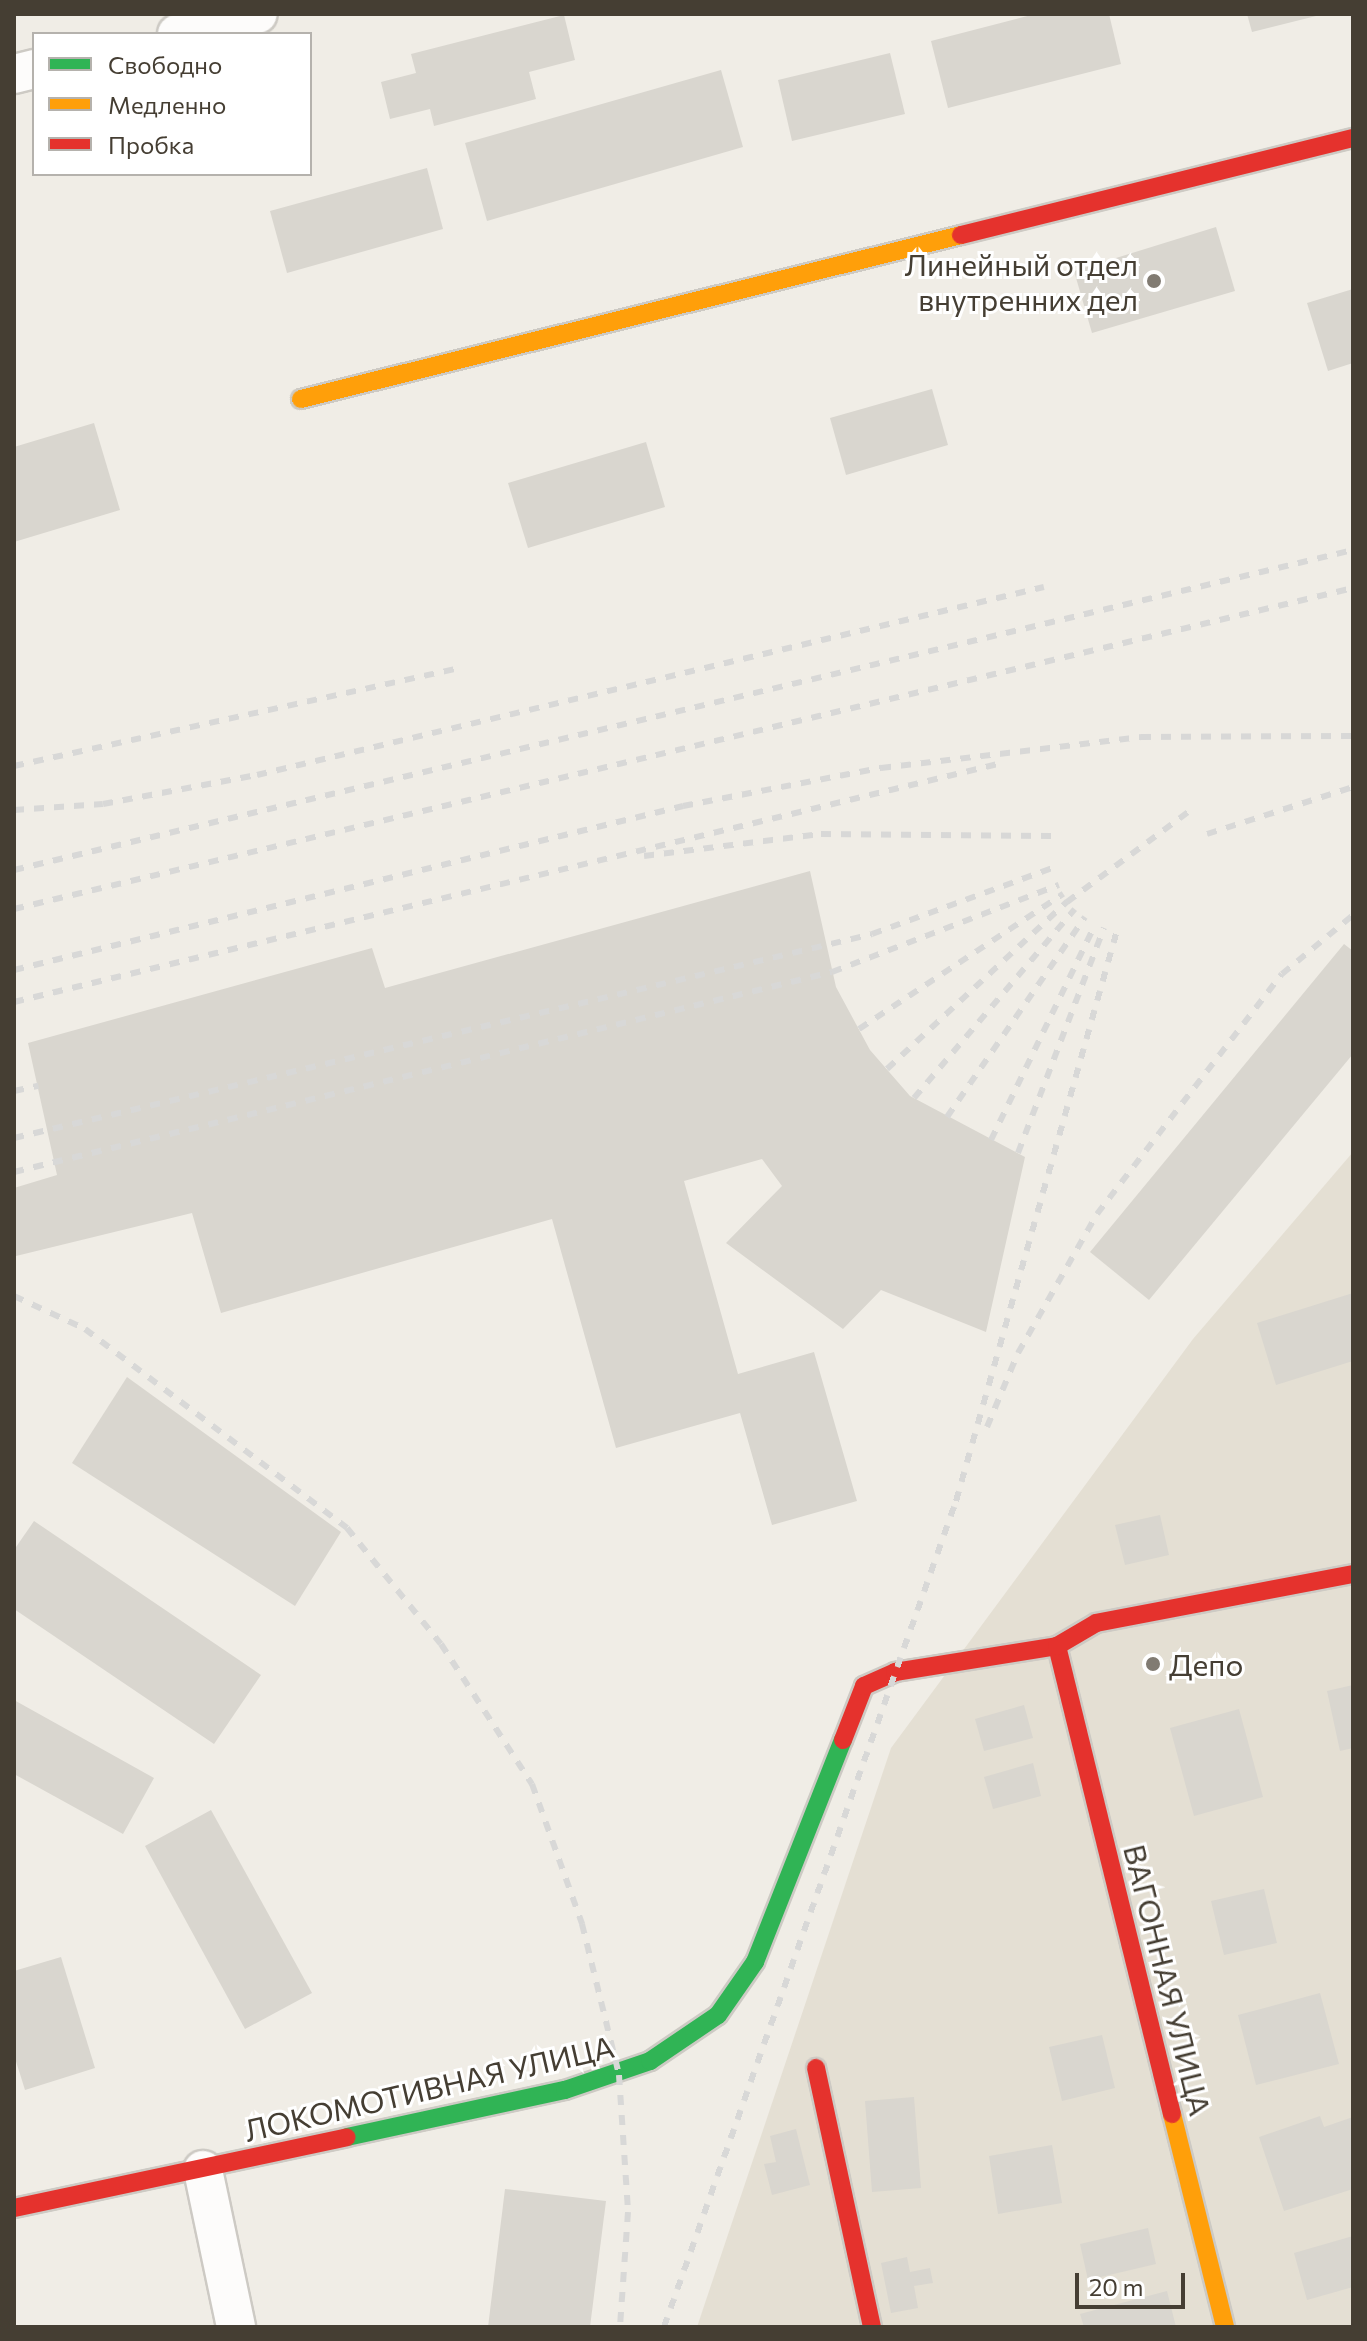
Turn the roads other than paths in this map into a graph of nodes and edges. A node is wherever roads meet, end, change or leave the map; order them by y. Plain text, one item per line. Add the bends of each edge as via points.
1 (258, 14) edge
2 (185, 32) edge
3 (1353, 138) edge
4 (301, 399) dead end
5 (1353, 1574) edge
6 (1057, 1646) junction
7 (816, 2068) dead end
8 (203, 2170) junction
9 (14, 2208) edge
10 (236, 2327) edge
11 (872, 2327) edge
12 (1225, 2327) edge

1 - 2 street
3 - 4 street
5 - 6 street via 1096,1623
6 - 8 street, ЛОКОМОТИВНАЯ УЛИЦА via 895,1672 864,1686 755,1962 718,2015 679,2048 565,2090
6 - 12 street, ВАГОННАЯ УЛИЦА
7 - 11 street
8 - 9 street, ЛОКОМОТИВНАЯ УЛИЦА
8 - 10 street

